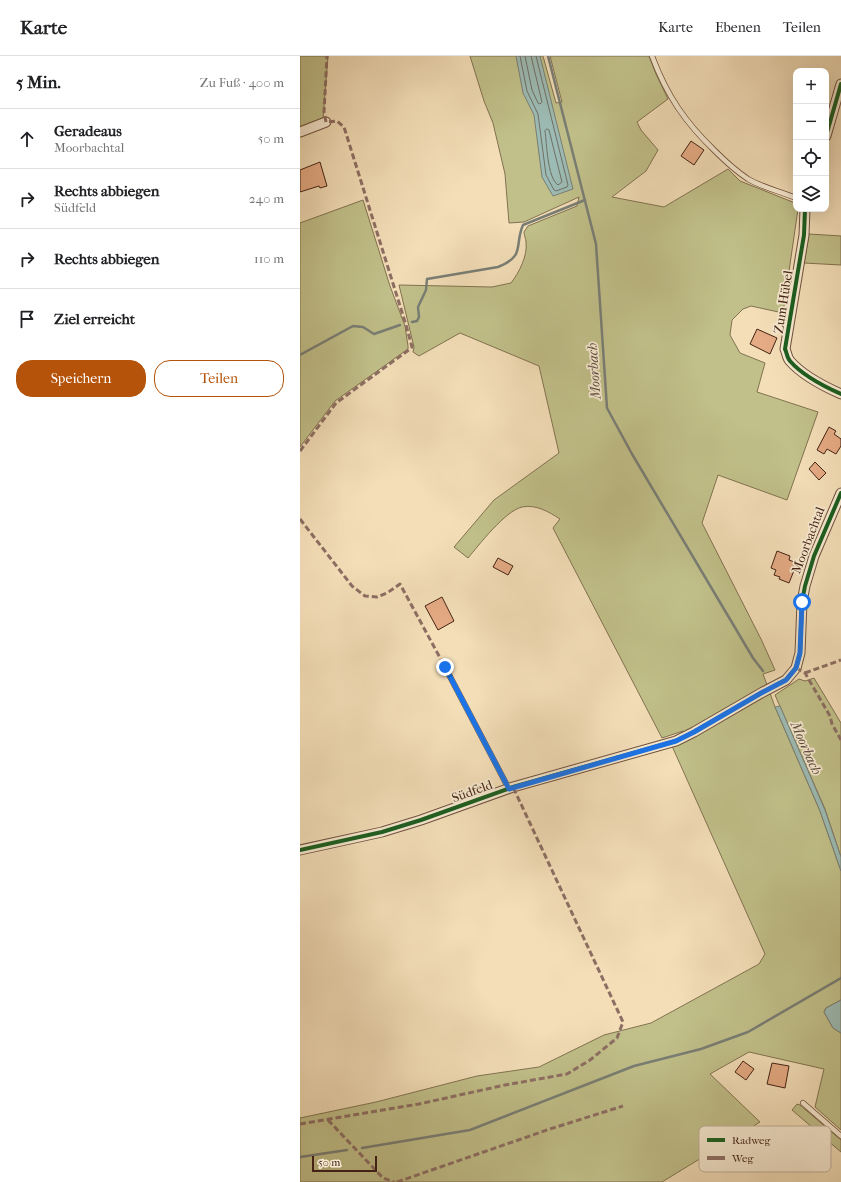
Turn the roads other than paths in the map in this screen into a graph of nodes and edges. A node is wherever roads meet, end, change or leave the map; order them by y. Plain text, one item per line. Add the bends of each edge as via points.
1 (652, 56) edge
2 (841, 84) edge
3 (326, 122) dead end
4 (829, 126) edge
5 (300, 132) edge
6 (793, 197) edge
7 (805, 212) edge
8 (841, 394) edge
9 (841, 493) edge
10 (445, 667) dead end
11 (796, 668) joint
12 (509, 789) junction
13 (300, 850) edge
14 (803, 1103) dead end
15 (829, 1126) edge
16 (831, 1127) edge
17 (841, 1136) edge

1 - 6 lane via 683,117 731,167 749,180
2 - 4 street
3 - 5 street
7 - 8 street, Zum Hübel via 804,235 785,349 789,360 800,370
9 - 11 street, Moorbachtal via 814,556 805,586 800,653
10 - 12 lane
11 - 12 street, Südfeld via 786,680 676,741
12 - 13 street, Südfeld via 382,832
14 - 15 lane
16 - 17 lane

